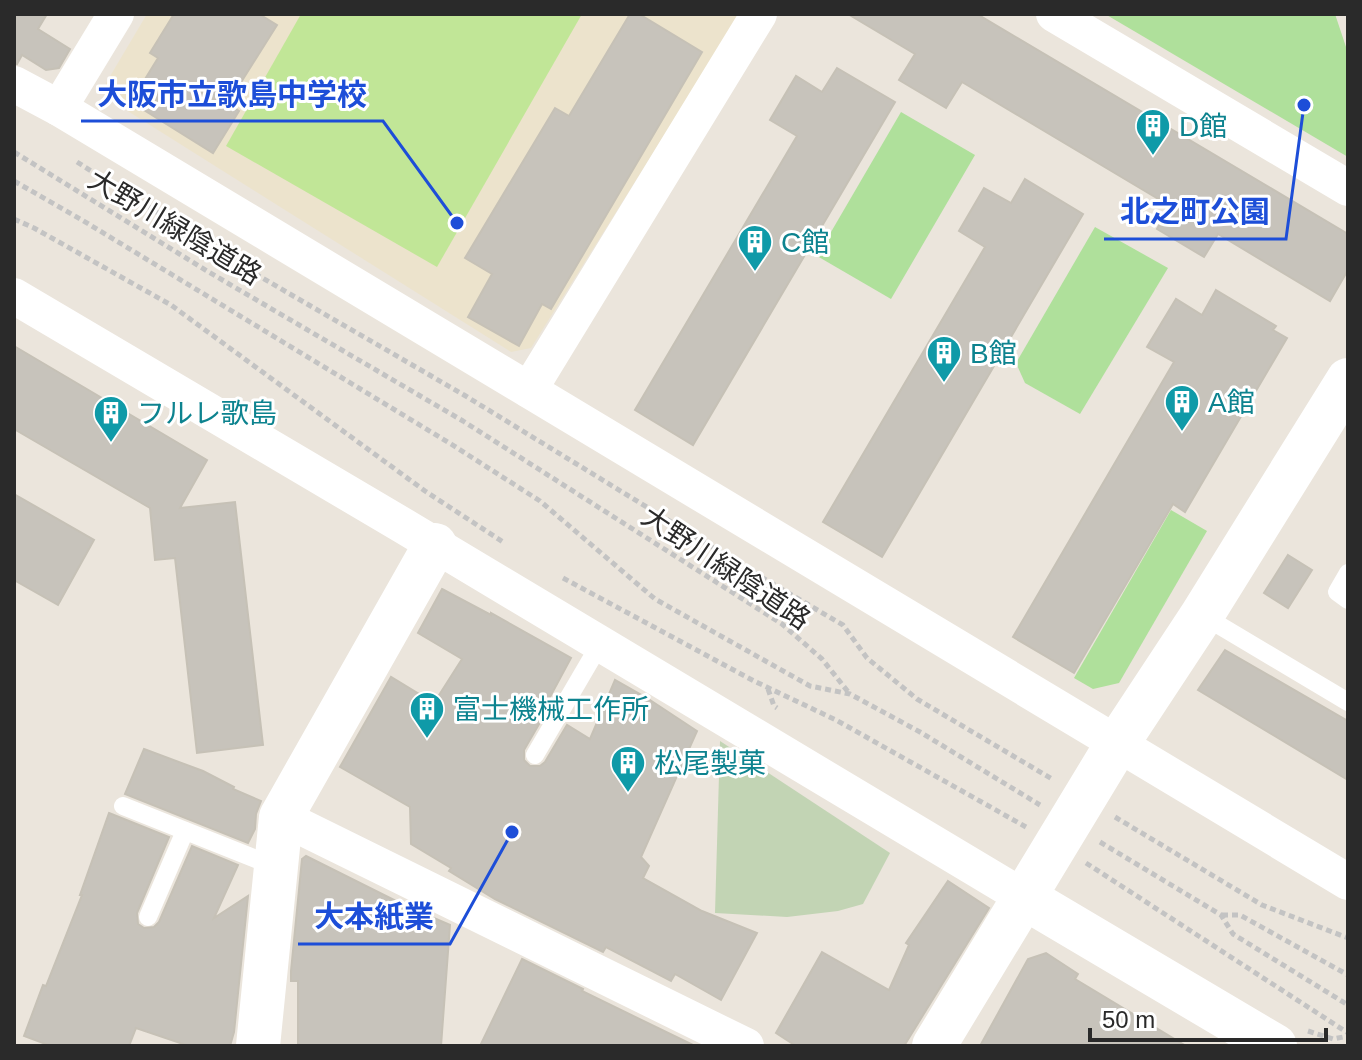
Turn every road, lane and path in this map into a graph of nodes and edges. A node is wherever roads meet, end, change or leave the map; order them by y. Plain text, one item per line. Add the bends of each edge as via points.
1 (116, 14) edge
2 (759, 14) edge
3 (1054, 14) edge
4 (14, 84) edge
5 (59, 108) junction
6 (14, 152) edge
7 (67, 155) dead end
8 (14, 181) edge
9 (1348, 188) edge
10 (14, 219) edge
11 (14, 296) edge
12 (1348, 380) edge
13 (529, 390) junction
14 (435, 545) junction
15 (510, 547) dead end
16 (1348, 573) edge
17 (561, 578) dead end
18 (1348, 600) edge
19 (1202, 615) junction
20 (600, 644) junction
21 (1348, 702) edge
22 (1117, 744) junction
23 (535, 755) dead end
24 (1086, 795) junction
25 (123, 806) dead end
26 (281, 817) junction
27 (185, 831) junction
28 (1051, 848) junction
29 (276, 867) junction
30 (1348, 882) edge
31 (1025, 898) junction
32 (148, 917) dead end
33 (1348, 938) edge
34 (1348, 975) edge
35 (1348, 1005) edge
36 (1348, 1033) edge
37 (258, 1046) edge
38 (746, 1046) edge
39 (934, 1046) edge
40 (1275, 1046) edge

1 - 5 street
2 - 13 street
3 - 9 street
4 - 5 street
5 - 13 street
6 - 8 path, 大野川緑陰道路 via 463,421 782,624 822,659 850,694 810,686 655,599 540,501
7 - 24 path via 252,272 843,625 867,658 917,699
10 - 15 path via 171,305
11 - 14 street
12 - 19 street
13 - 22 street
14 - 20 street
14 - 26 street
16 - 18 lane via 1337,592
17 - 28 path via 836,720
19 - 21 lane
19 - 22 street
20 - 23 lane
20 - 31 street
22 - 24 street
22 - 30 street
24 - 28 street
24 - 33 path via 1262,905
25 - 27 lane
26 - 29 street
26 - 38 street
27 - 29 lane
27 - 32 lane
28 - 31 street
28 - 36 path
29 - 37 street
31 - 39 street
31 - 40 street
34 - 35 path via 1240,915 1221,915 1233,934

